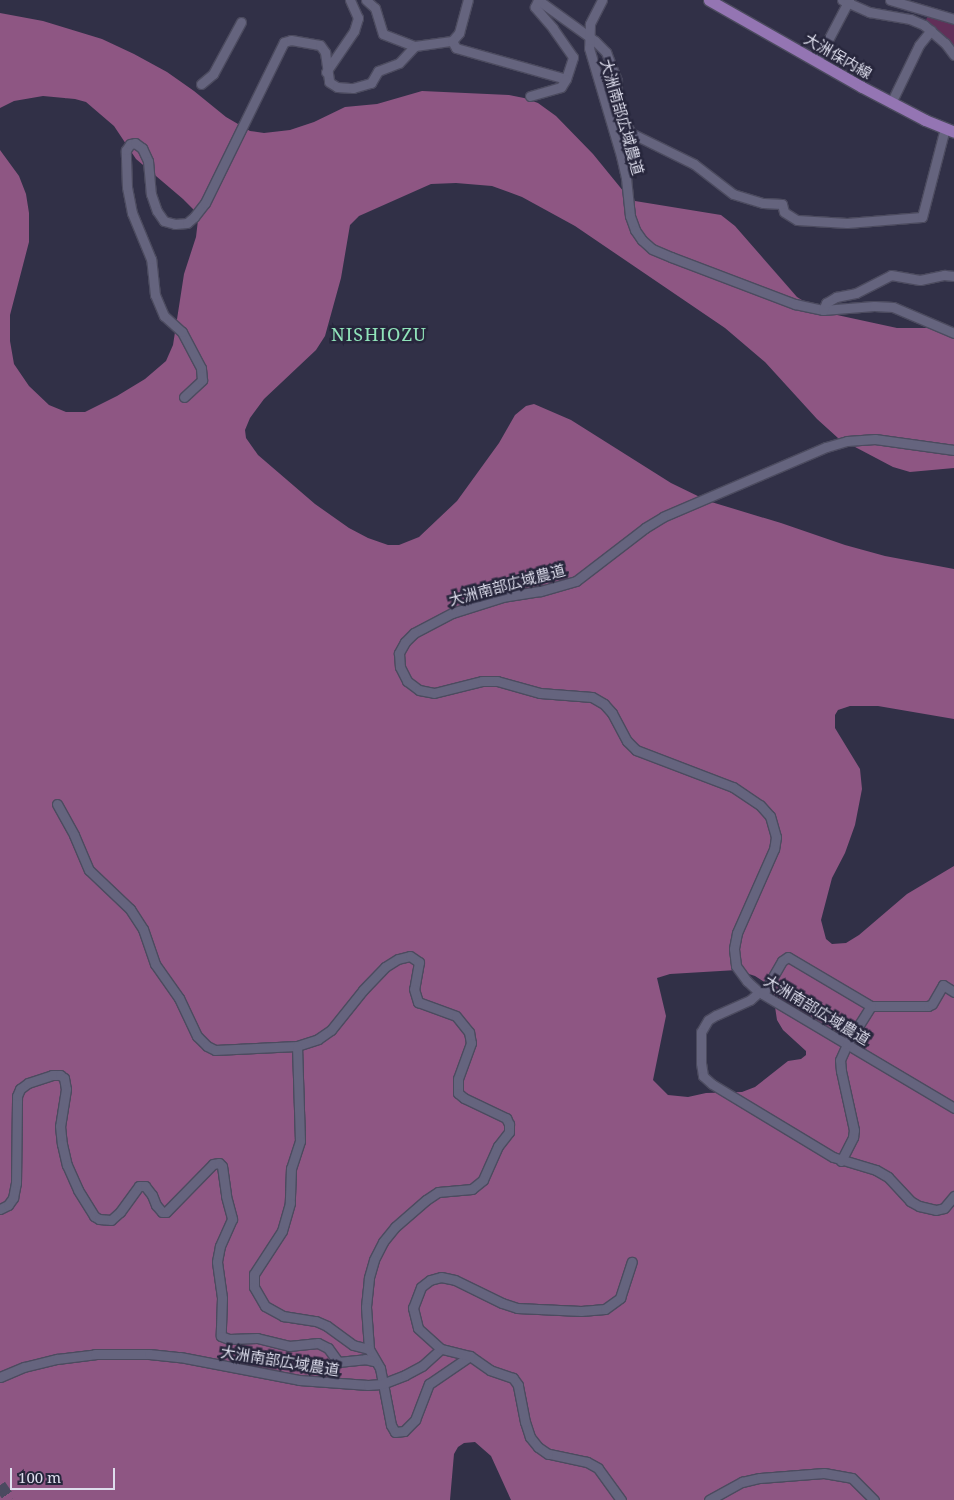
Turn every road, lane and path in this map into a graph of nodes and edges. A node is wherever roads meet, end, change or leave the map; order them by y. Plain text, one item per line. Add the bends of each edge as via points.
1 (350, 0) edge
2 (366, 0) edge
3 (468, 0) edge
4 (538, 0) edge
5 (602, 0) edge
6 (709, 0) edge
7 (890, 0) edge
8 (846, 1) edge
9 (954, 20) edge
10 (241, 22) dead end
11 (931, 30) junction
12 (588, 37) junction
13 (452, 41) junction
14 (415, 46) junction
15 (954, 55) edge
16 (817, 61) junction
17 (326, 72) junction
18 (566, 79) junction
19 (201, 84) dead end
20 (530, 96) dead end
21 (891, 103) junction
22 (950, 130) edge
23 (954, 276) edge
24 (823, 310) junction
25 (954, 333) edge
26 (184, 397) dead end
27 (954, 450) edge
28 (57, 804) dead end
29 (954, 992) edge
30 (761, 993) junction
31 (871, 1006) junction
32 (847, 1044) junction
33 (297, 1046) junction
34 (954, 1108) edge
35 (841, 1161) junction
36 (954, 1196) edge
37 (0, 1209) edge
38 (632, 1262) dead end
39 (369, 1349) junction
40 (441, 1349) junction
41 (470, 1356) junction
42 (374, 1361) junction
43 (0, 1377) edge
44 (382, 1384) junction
45 (621, 1500) edge
46 (709, 1500) edge
47 (874, 1500) edge

1 - 17 street via 358,18 354,31
2 - 14 street via 374,8 383,34
3 - 13 street via 459,33
4 - 12 street
4 - 18 street via 535,7 573,57
5 - 12 street, 大洲南部広域農道
6 - 16 main road, 大洲保内線
7 - 9 street
8 - 11 street via 868,12 910,19
8 - 16 street
10 - 19 street via 213,74
11 - 15 street
11 - 21 street via 919,45
12 - 22 street via 606,52 611,62 617,80 616,108 631,132 694,164 733,194 763,203 782,204 784,212 797,220 847,223 922,217
12 - 24 street, 大洲南部広域農道 via 592,63 624,171 630,216 642,240 652,249 671,257 795,304
13 - 14 street
13 - 18 street via 456,48
14 - 17 street via 399,63 378,71 371,83 362,86 338,87 329,82
16 - 21 main road, 大洲保内線
17 - 26 street via 325,52 320,45 292,40 284,42 205,203 187,223 164,221 151,194 148,161 142,148 130,144 126,150 127,188 132,213 151,259 155,295 164,316 182,332 201,368 202,380
18 - 20 street via 561,87
21 - 22 main road, 大洲保内線
23 - 24 street via 920,280 891,275 856,293 836,297 826,303
24 - 25 street, 大洲南部広域農道 via 892,307
27 - 30 street, 大洲南部広域農道 via 875,439 847,441 826,447 663,517 576,581 503,597 452,613 414,633 399,653 400,667 407,681 419,690 434,693 497,681 540,693 592,697 612,712 627,741 636,750 732,787 760,805 770,816 776,837 774,849 743,915 734,949 736,966
28 - 33 street via 89,870 130,909 143,929 155,964 179,998 197,1036 215,1050
29 - 31 street via 944,985 928,1006
30 - 31 street via 788,956
30 - 32 street, 大洲南部広域農道
30 - 35 street via 708,1020 701,1032 703,1076
31 - 32 street
32 - 34 street, 大洲南部広域農道
32 - 35 street via 840,1060 840,1071 854,1130
33 - 39 street via 300,1141 291,1168 290,1203 282,1231 254,1274 254,1287 265,1306 283,1316 327,1326 353,1345
33 - 39 street via 318,1039 331,1030 385,967 398,959 414,957 419,962 414,989 418,1002 456,1016 469,1032 471,1043 458,1079 458,1092 506,1118 509,1124 509,1132 498,1146 483,1180 472,1189 438,1192 394,1227 383,1242 368,1278
35 - 36 street via 876,1170 919,1206 936,1210 944,1208
37 - 42 street via 13,1198 16,1183 17,1096 20,1089 28,1083 60,1075 66,1089 60,1126 67,1165 78,1190 99,1220 111,1220 139,1186 145,1186 156,1205 166,1212 213,1164 222,1166 232,1219 217,1262 222,1298 221,1336 229,1339 257,1338 289,1346 318,1343 328,1348 338,1362 365,1358
38 - 40 street via 620,1298 605,1309 517,1308 455,1280 441,1277 430,1280 421,1287 413,1308 418,1328
39 - 42 street
40 - 41 street
40 - 44 street, 大洲南部広域農道 via 422,1366
41 - 44 street via 429,1384 415,1420 404,1431 395,1432 391,1425
41 - 45 street via 490,1370 513,1378 518,1385 527,1429 538,1447 548,1454 587,1462 598,1468
42 - 44 street via 380,1368
43 - 44 street, 大洲南部広域農道 via 57,1359 95,1354 149,1354 299,1380 342,1385
46 - 47 street via 742,1482 824,1473 852,1478

